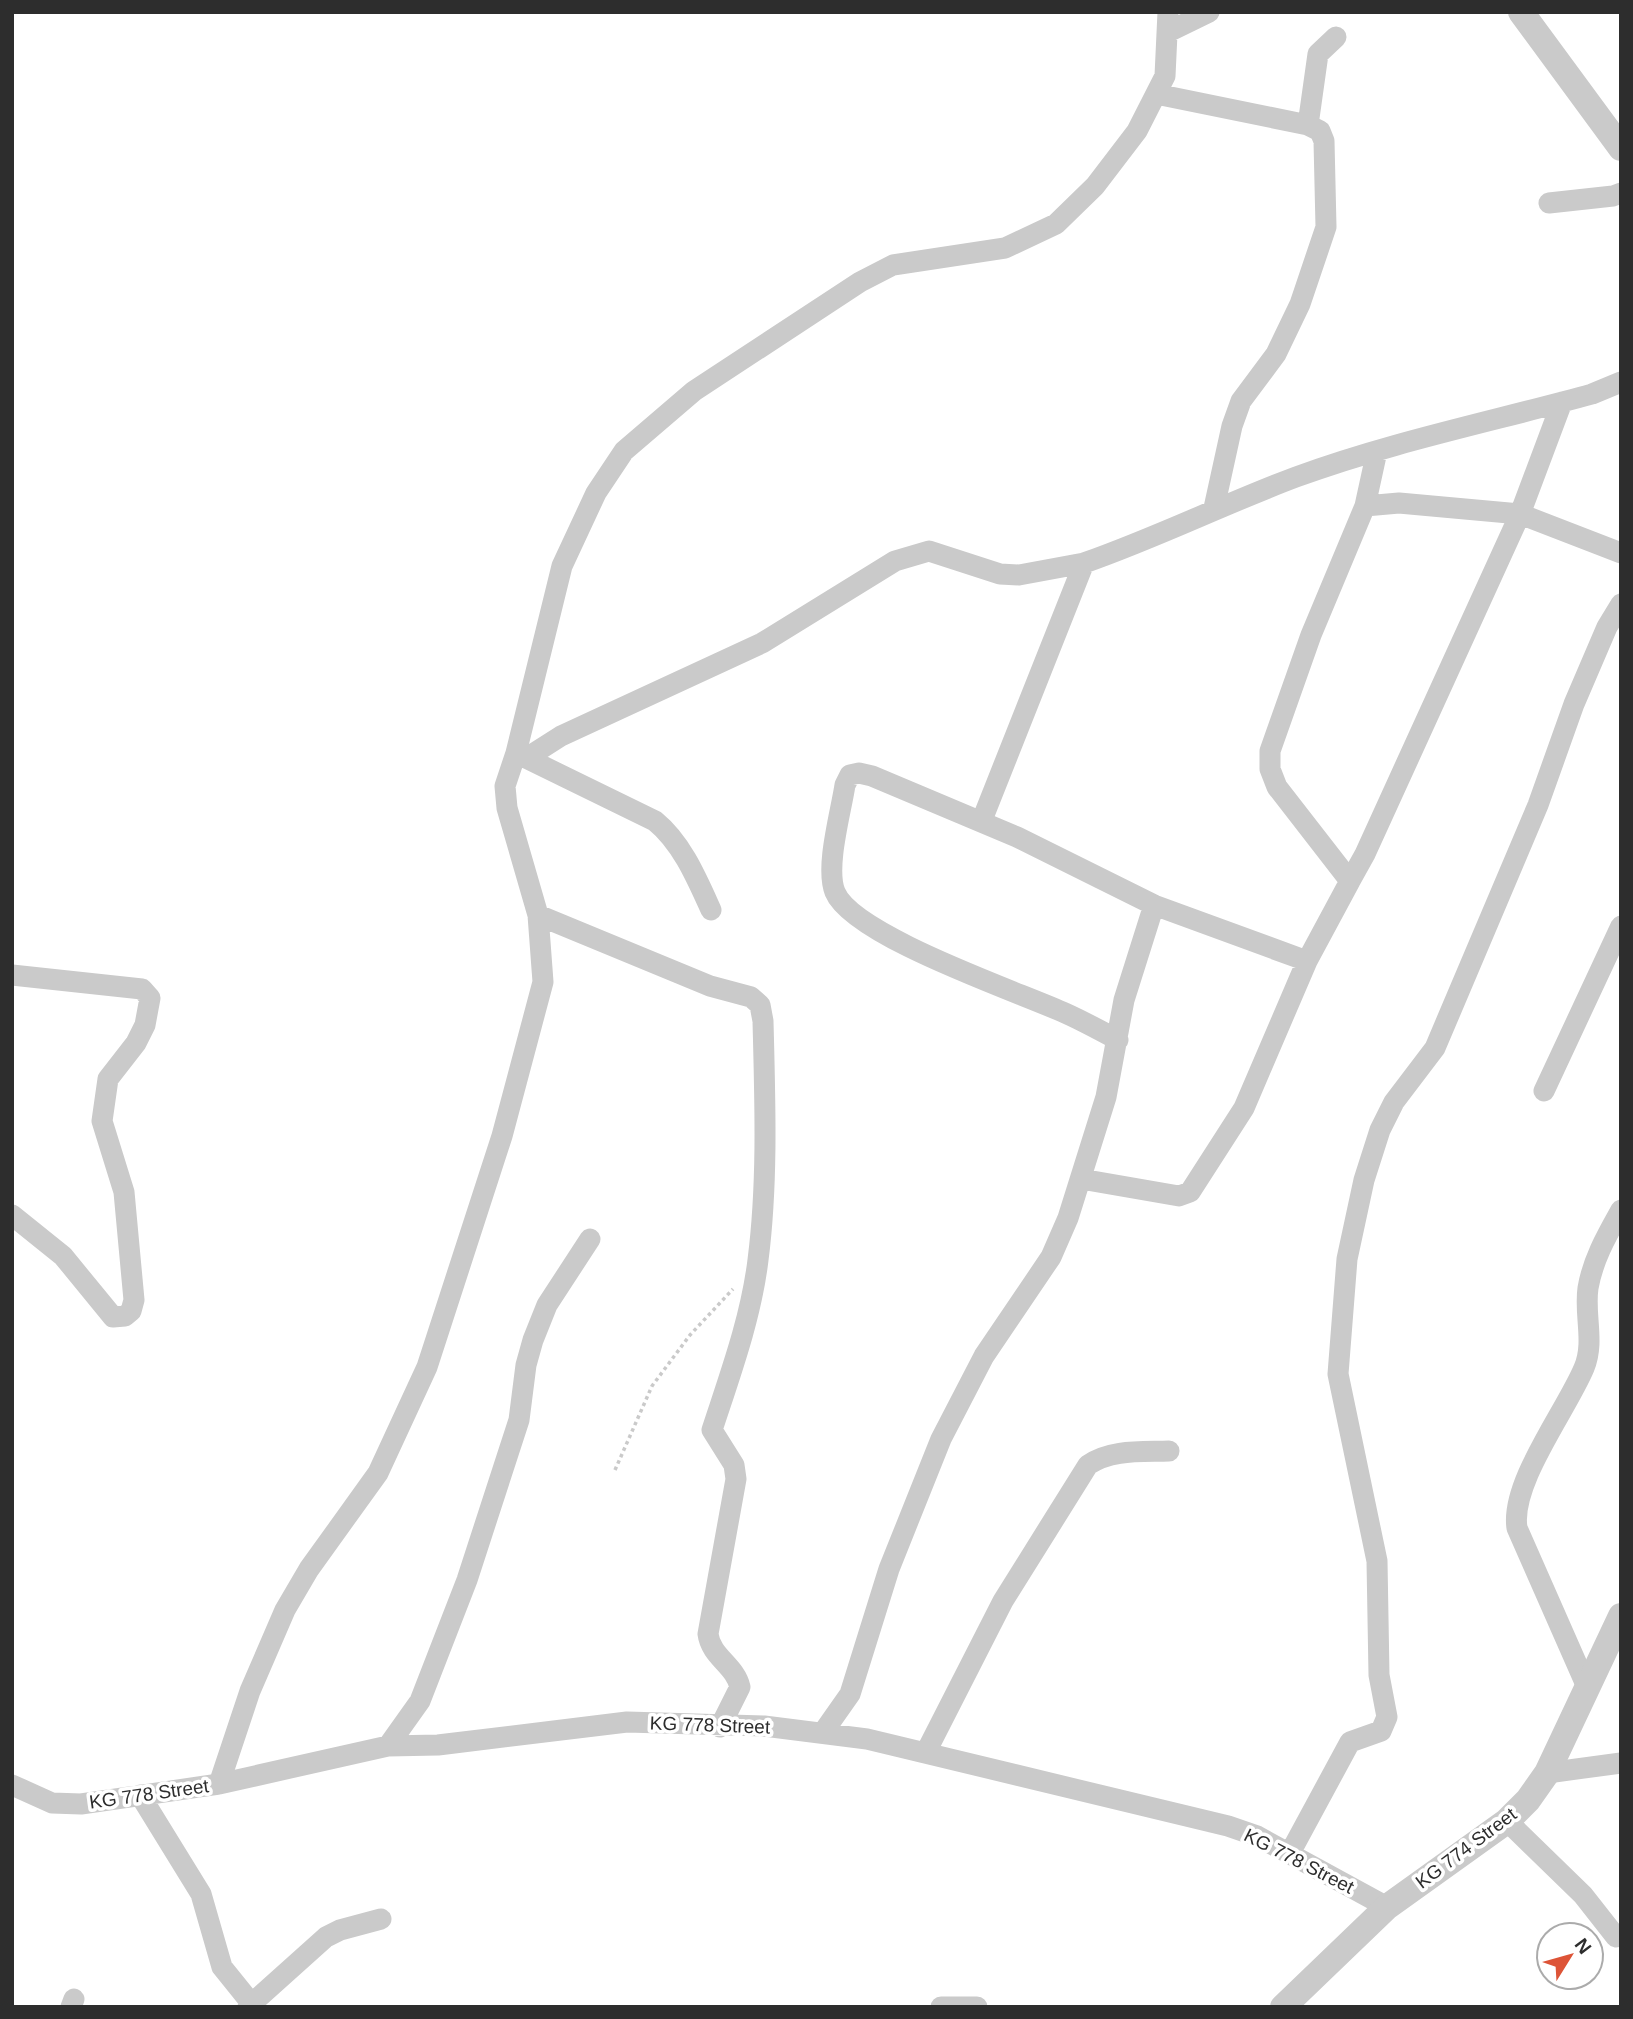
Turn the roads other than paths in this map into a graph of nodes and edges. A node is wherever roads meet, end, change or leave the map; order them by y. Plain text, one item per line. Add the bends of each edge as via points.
1 (1209, 12) edge
2 (1521, 12) edge
3 (1168, 22) edge
4 (1336, 37) dead end
5 (1156, 94) junction
6 (1308, 125) junction
7 (1621, 148) edge
8 (1621, 193) edge
9 (1549, 203) dead end
10 (1621, 382) edge
11 (1562, 402) junction
12 (1377, 451) junction
13 (1365, 506) junction
14 (1214, 508) junction
15 (1520, 514) junction
16 (1621, 553) edge
17 (1084, 563) junction
18 (1621, 604) edge
19 (522, 755) junction
20 (982, 820) junction
21 (1350, 881) junction
22 (1154, 905) junction
23 (711, 910) dead end
24 (538, 915) junction
25 (1621, 926) edge
26 (1307, 961) junction
27 (12, 975) edge
28 (1118, 1040) junction
29 (1544, 1091) dead end
30 (1081, 1179) junction
31 (1621, 1210) edge
32 (12, 1215) edge
33 (590, 1239) dead end
34 (1169, 1451) dead end
35 (1621, 1616) edge
36 (1587, 1687) junction
37 (720, 1727) junction
38 (824, 1731) junction
39 (388, 1746) junction
40 (926, 1752) junction
41 (1621, 1763) edge
42 (1547, 1773) junction
43 (219, 1784) junction
44 (12, 1785) edge
45 (140, 1795) junction
46 (1507, 1821) junction
47 (1290, 1853) junction
48 (1387, 1907) junction
49 (381, 1919) dead end
50 (1616, 1937) dead end
51 (249, 2005) edge
52 (941, 2007) edge
53 (977, 2007) edge
54 (1283, 2007) edge

1 - 3 street
2 - 7 street
3 - 5 street via 1165,76
4 - 6 street via 1318,54
5 - 6 street
5 - 19 street via 1137,131 1095,186 1056,224 1005,248 893,265 860,282 694,391 624,451 596,493 562,566
6 - 14 street via 1320,131 1324,141 1326,227 1300,303 1276,354 1241,401
8 - 9 street
10 - 11 street
11 - 12 street
11 - 15 street
12 - 13 street
12 - 14 street
13 - 15 street via 1399,503
13 - 21 street via 1311,635 1270,751 1277,787
14 - 17 street
15 - 16 street
15 - 21 street
17 - 19 street via 1019,575 999,574 929,551 895,561 762,643
17 - 20 street
18 - 47 street via 1584,680 1491,923 1435,1048 1394,1102 1380,1130 1364,1180 1347,1259 1338,1374 1377,1561 1379,1675 1387,1717 1381,1731 1350,1742
19 - 23 street via 661,827 681,851
19 - 24 street via 505,786 507,808
20 - 22 street
20 - 28 street via 872,776 850,775 833,861 835,891 843,904 870,925
21 - 26 street
22 - 26 street
22 - 28 street via 1124,1000
24 - 37 street via 710,986 751,997 760,1005 765,1137 758,1262 736,1356 712,1430 736,1471 708,1634 709,1645 740,1687
24 - 43 street via 543,982 534,1023 427,1367 377,1473 285,1610 250,1691
25 - 29 street
26 - 30 street via 1244,1108 1190,1192 1179,1196
27 - 32 street via 142,989 150,998 145,1026 108,1079 102,1110 124,1192 134,1300 131,1311 125,1317 113,1317 63,1256
28 - 30 street
30 - 38 street via 1051,1256 984,1356 941,1439 889,1569 850,1694
31 - 36 street via 1596,1256 1588,1290 1585,1366 1529,1475 1515,1513 1517,1528
33 - 39 street via 547,1305 533,1340 519,1420 467,1580 420,1701
34 - 40 street via 1111,1454 1088,1465 1003,1601
35 - 36 street, KG 774 Street
36 - 42 street, KG 774 Street
37 - 38 street, KG 778 Street
37 - 39 street, KG 778 Street via 627,1722 438,1745
38 - 40 street, KG 778 Street
39 - 43 street, KG 778 Street
40 - 47 street, KG 778 Street via 1228,1826
41 - 42 street
42 - 46 street, KG 774 Street
43 - 45 street, KG 778 Street
44 - 45 street, KG 778 Street via 52,1803 81,1804
45 - 51 street via 201,1894 222,1968
46 - 48 street, KG 774 Street
46 - 50 street via 1583,1895
47 - 48 street, KG 778 Street
48 - 54 street, KG 774 Street
49 - 51 street via 326,1937
52 - 53 street

